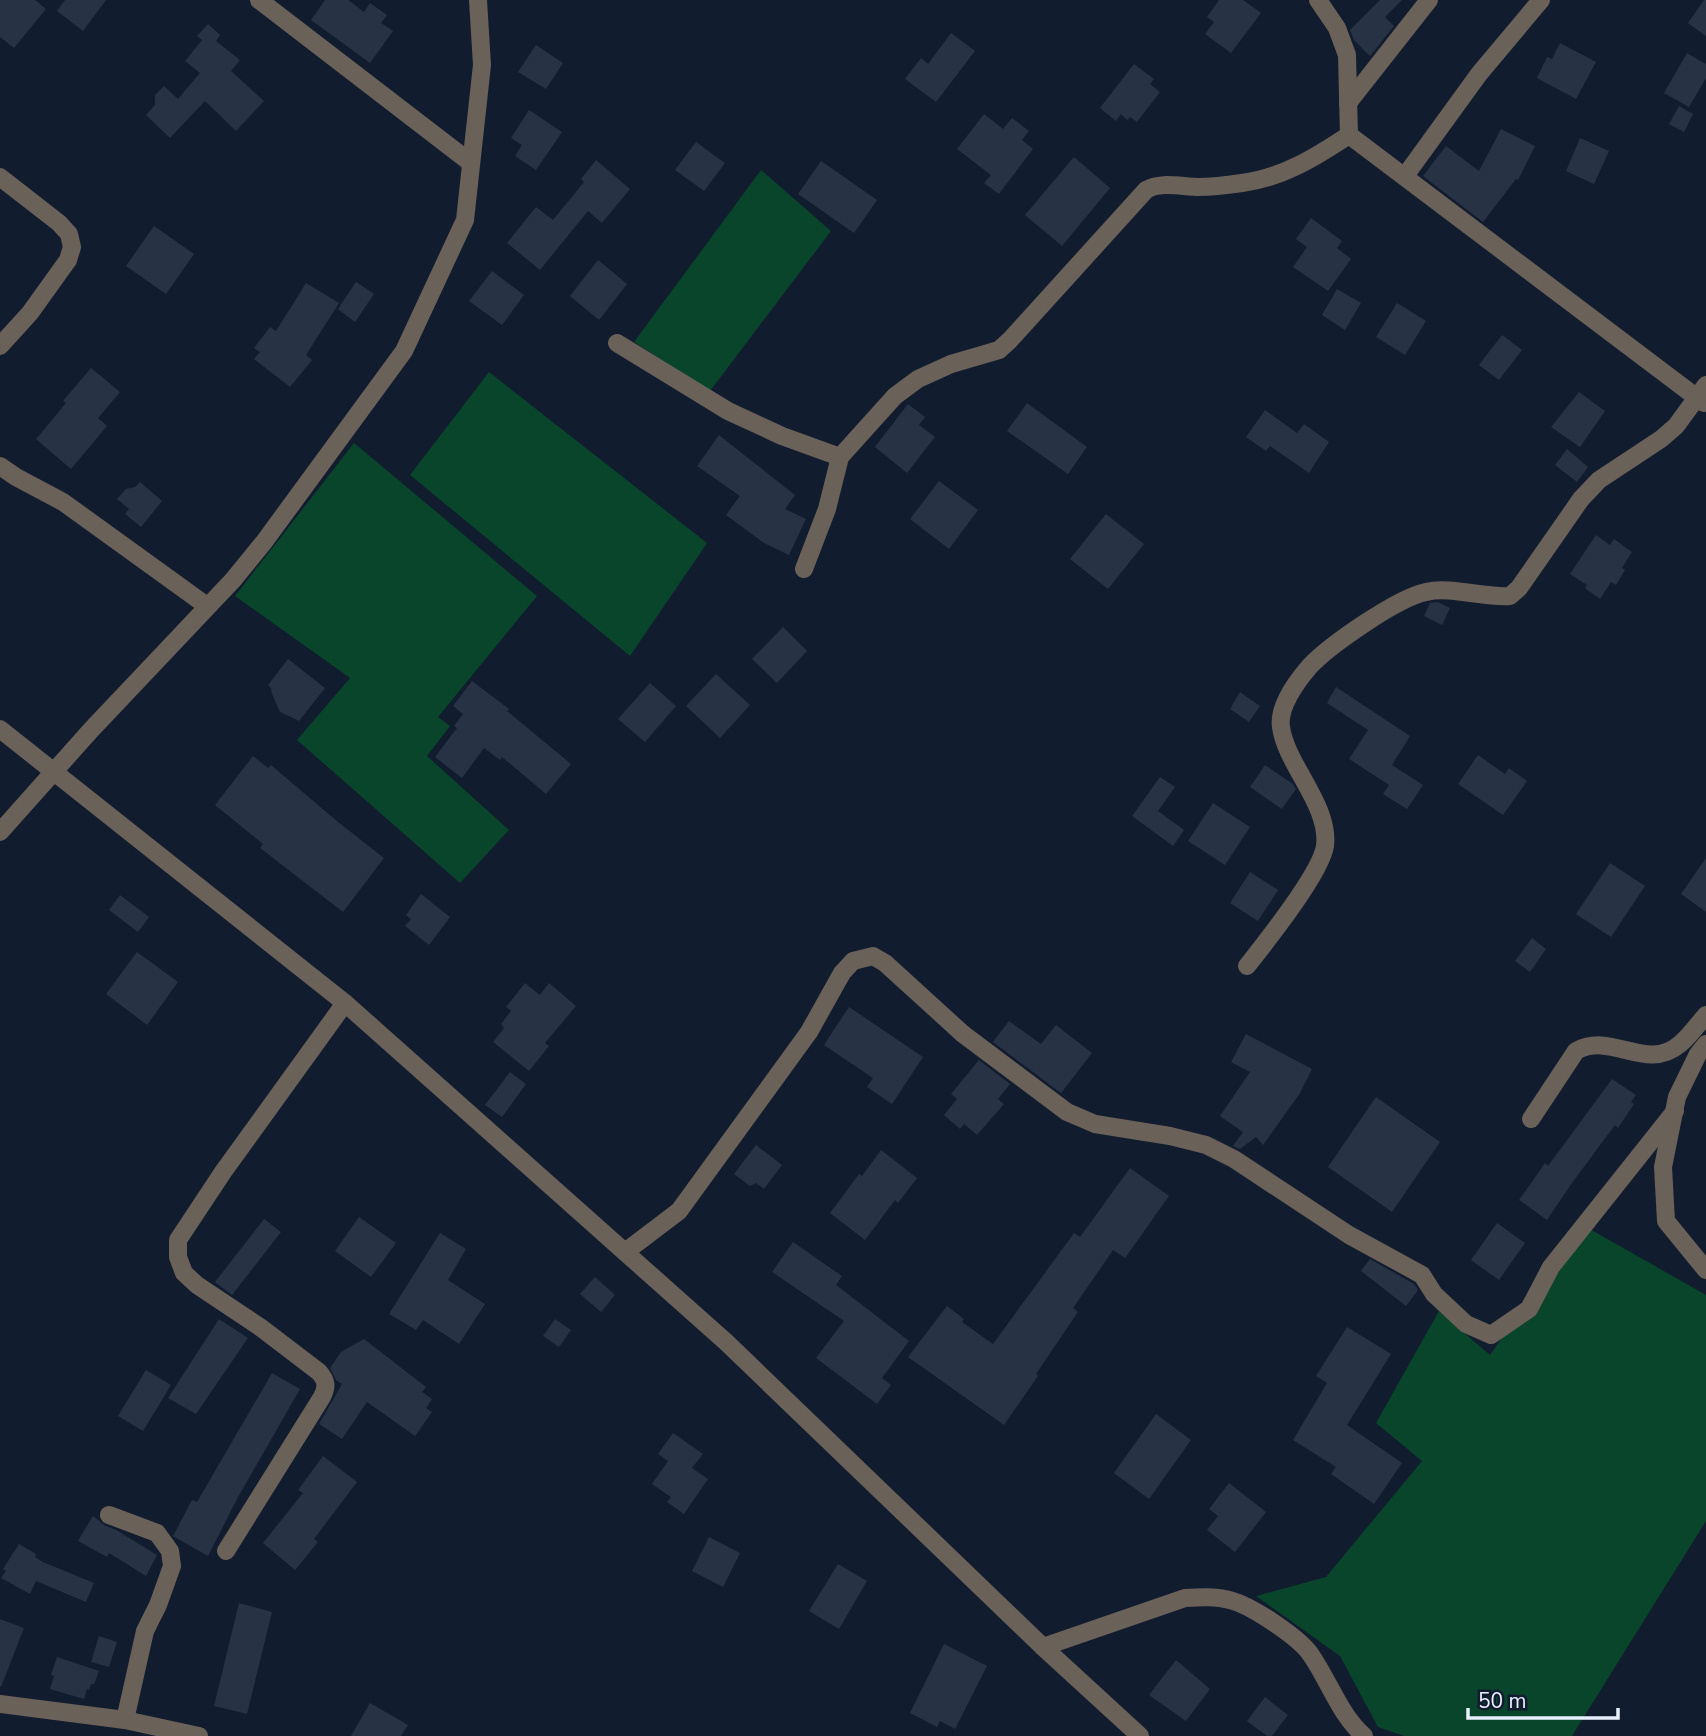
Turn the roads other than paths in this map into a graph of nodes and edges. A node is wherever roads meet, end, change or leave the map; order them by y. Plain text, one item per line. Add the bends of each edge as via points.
1 (258, 0) edge
2 (478, 0) edge
3 (1318, 0) edge
4 (1429, 0) edge
5 (1541, 0) edge
6 (1348, 103) junction
7 (1349, 135) junction
8 (471, 163) junction
9 (1405, 176) junction
10 (0, 177) edge
11 (617, 343) dead end
12 (0, 346) edge
13 (1703, 396) edge
14 (840, 457) junction
15 (0, 466) edge
16 (804, 569) dead end
17 (207, 606) junction
18 (0, 729) edge
19 (55, 771) junction
20 (0, 832) edge
21 (1247, 966) dead end
22 (345, 1003) junction
23 (1706, 1015) edge
24 (1706, 1044) edge
25 (1675, 1111) junction
26 (1531, 1119) dead end
27 (625, 1252) junction
28 (1706, 1270) edge
29 (109, 1515) dead end
30 (226, 1551) dead end
31 (1043, 1647) junction
32 (0, 1704) edge
33 (125, 1720) junction
34 (199, 1736) edge
35 (1140, 1736) edge
36 (1364, 1736) edge

1 - 8 street
2 - 8 street via 482,65
3 - 6 street via 1337,28 1347,55
4 - 6 street
5 - 9 street via 1479,74
6 - 7 street
7 - 9 street
7 - 14 street via 1309,162 1245,183 1146,190 1010,340 999,349 918,379 895,396
8 - 17 street via 465,220 404,351 264,542
9 - 13 street
10 - 12 street via 59,223 69,234 72,247 61,271
11 - 14 street via 728,411
13 - 21 street via 1661,439 1599,480 1510,596 1428,591 1407,598 1342,639 1310,667 1285,702 1281,726 1313,796 1325,846 1282,920
14 - 16 street via 827,509
15 - 17 street via 63,502
17 - 19 street
18 - 19 street
19 - 20 street
19 - 22 street
22 - 27 street
22 - 30 street via 178,1240 184,1273 326,1381 322,1397
23 - 26 street via 1679,1045 1663,1054 1649,1056 1598,1044 1576,1051
24 - 25 street via 1677,1097
25 - 27 street via 1551,1266 1529,1309 1491,1335 1466,1324 1434,1294 1422,1275 1349,1236 1234,1159 1206,1145 1095,1124 1067,1112 963,1034 873,956 853,961 842,973 809,1032 679,1211
25 - 28 street via 1663,1167 1666,1221
27 - 31 street via 726,1342
29 - 33 street via 157,1533 170,1551 172,1566 145,1631
31 - 35 street
31 - 36 street via 1185,1598 1233,1601 1300,1642
32 - 33 street
33 - 34 street

